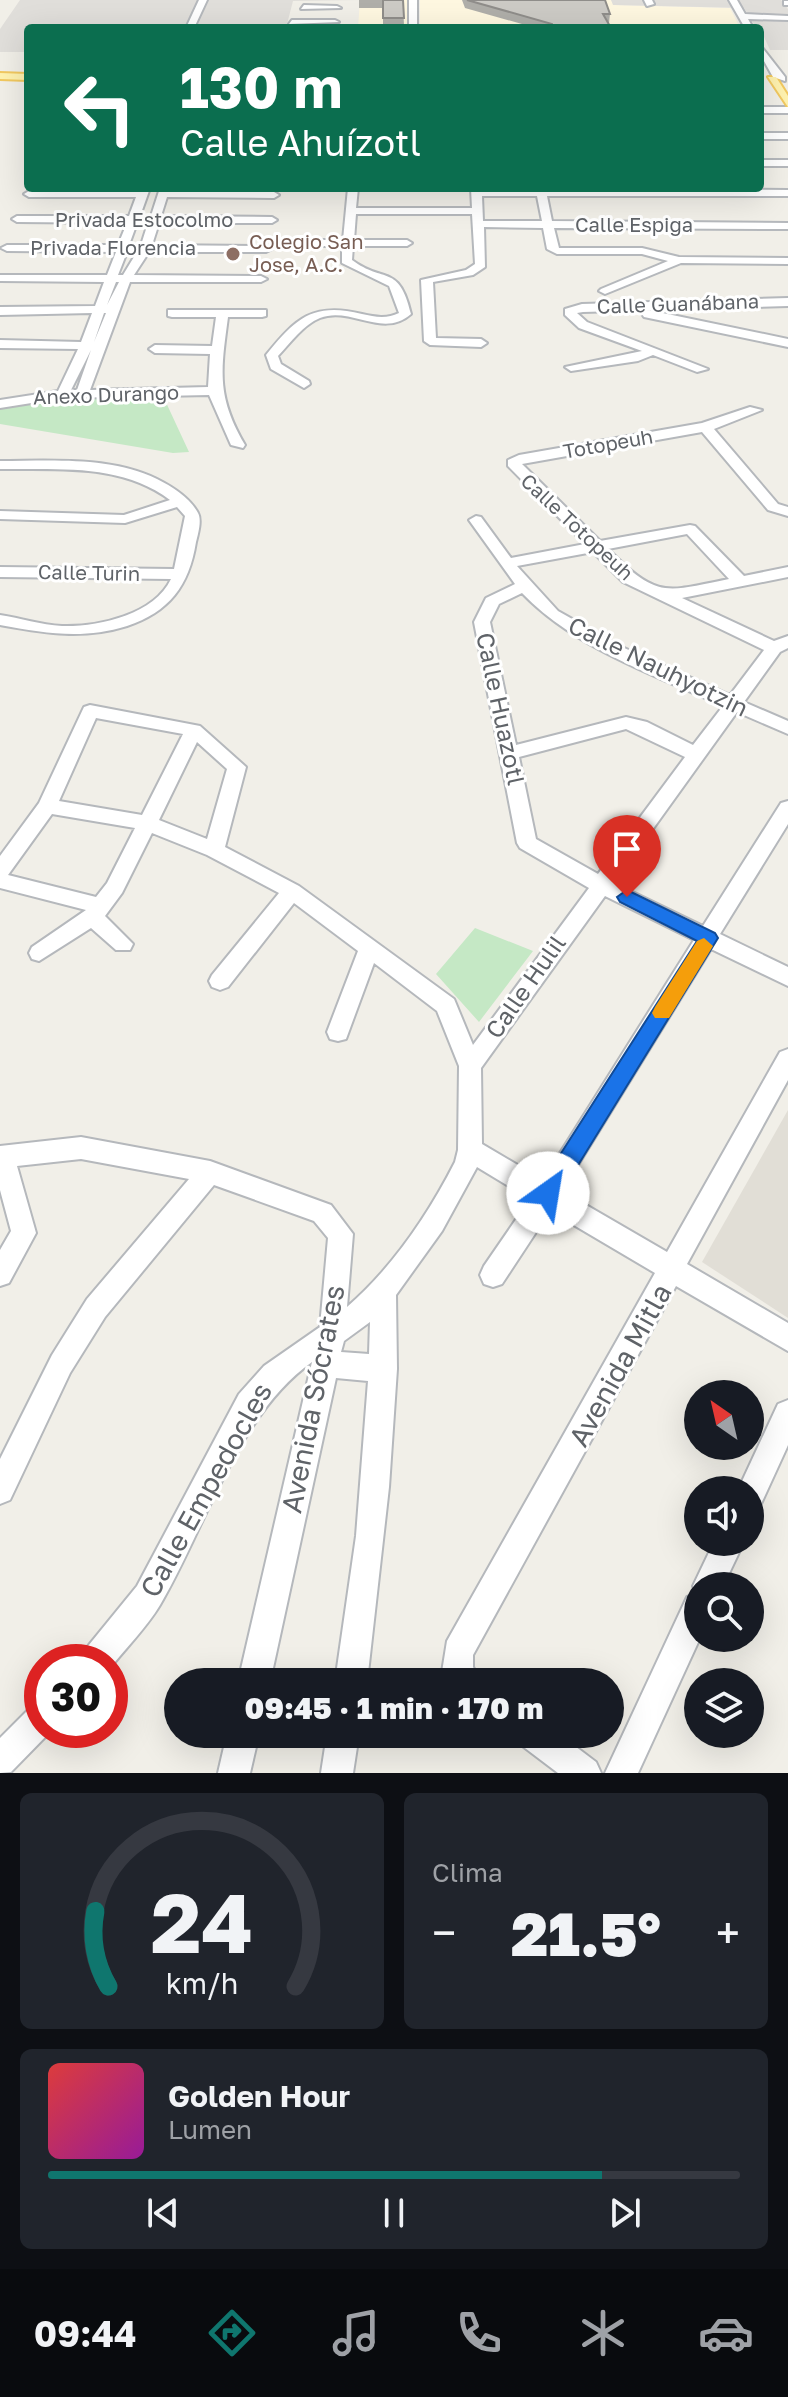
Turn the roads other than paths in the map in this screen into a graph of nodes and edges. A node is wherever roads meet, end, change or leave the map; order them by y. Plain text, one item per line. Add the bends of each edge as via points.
1 (203, 0) edge
2 (413, 0) edge
3 (733, 0) edge
4 (304, 7) dead end
5 (742, 16) junction
6 (788, 18) edge
7 (292, 22) dead end
8 (192, 24) edge
9 (320, 24) edge
10 (334, 24) edge
11 (413, 24) edge
12 (747, 24) edge
13 (764, 55) edge
14 (0, 79) edge
15 (24, 79) edge
16 (778, 81) edge
17 (788, 104) edge
18 (764, 110) edge
19 (788, 110) edge
20 (764, 136) edge
21 (788, 136) edge
22 (764, 163) edge
23 (788, 163) edge
24 (106, 192) edge
25 (144, 192) edge
26 (164, 192) edge
27 (192, 192) edge
28 (353, 192) edge
29 (476, 192) edge
30 (541, 192) edge
31 (741, 192) edge
32 (788, 193) edge
33 (29, 194) dead end
34 (274, 195) dead end
35 (351, 211) junction
36 (479, 217) junction
37 (17, 219) dead end
38 (134, 220) junction
39 (154, 220) junction
40 (272, 220) dead end
41 (547, 224) junction
42 (788, 226) edge
43 (293, 243) dead end
44 (348, 243) junction
45 (407, 243) dead end
46 (146, 247) junction
47 (7, 248) dead end
48 (125, 248) junction
49 (266, 249) dead end
50 (679, 260) junction
51 (788, 261) edge
52 (0, 278) edge
53 (112, 278) junction
54 (127, 278) junction
55 (261, 279) dead end
56 (605, 291) dead end
57 (788, 302) edge
58 (601, 307) junction
59 (99, 309) junction
60 (115, 309) junction
61 (0, 311) edge
62 (172, 313) dead end
63 (223, 313) junction
64 (262, 313) dead end
65 (481, 343) dead end
66 (788, 343) edge
67 (6, 344) edge
68 (86, 346) junction
69 (101, 346) junction
70 (155, 349) dead end
71 (218, 350) junction
72 (653, 351) junction
73 (0, 360) edge
74 (571, 367) dead end
75 (702, 369) dead end
76 (304, 384) dead end
77 (212, 391) junction
78 (82, 393) junction
79 (63, 394) junction
80 (0, 404) edge
81 (755, 410) dead end
82 (705, 427) junction
83 (238, 445) dead end
84 (513, 463) joint
85 (0, 465) edge
86 (182, 501) junction
87 (788, 512) edge
88 (0, 515) edge
89 (476, 520) dead end
90 (599, 546) junction
91 (509, 563) junction
92 (0, 572) edge
93 (788, 572) edge
94 (178, 574) junction
95 (740, 581) junction
96 (524, 586) junction
97 (664, 597) junction
98 (0, 620) edge
99 (781, 644) edge
100 (732, 705) junction
101 (788, 728) edge
102 (194, 730) junction
103 (509, 753) junction
104 (695, 754) junction
105 (47, 806) junction
106 (788, 808) edge
107 (147, 823) junction
108 (214, 850) junction
109 (0, 871) edge
110 (0, 880) edge
111 (599, 884) junction
112 (292, 891) junction
113 (97, 912) junction
114 (709, 938) junction
115 (123, 944) dead end
116 (370, 946) junction
117 (39, 953) dead end
118 (788, 977) edge
119 (220, 981) dead end
120 (338, 1032) dead end
121 (788, 1059) edge
122 (470, 1066) junction
123 (470, 1150) junction
124 (1, 1157) edge
125 (210, 1172) junction
126 (548, 1193) junction
127 (674, 1268) junction
128 (0, 1274) edge
129 (493, 1275) dead end
130 (383, 1292) junction
131 (332, 1335) junction
132 (788, 1338) edge
133 (325, 1364) junction
134 (384, 1369) junction
135 (788, 1414) edge
136 (759, 1476) edge
137 (0, 1490) edge
138 (684, 1638) edge
139 (110, 1644) edge
140 (257, 1668) edge
141 (353, 1668) edge
142 (460, 1668) edge
143 (24, 1736) edge
144 (240, 1748) edge
145 (341, 1748) edge
146 (551, 1748) edge
147 (0, 1761) edge
148 (234, 1773) edge
149 (337, 1773) edge
150 (585, 1773) edge
151 (621, 1773) edge

1 - 8 street
2 - 11 street
3 - 5 street
4 - 10 street via 338,6
5 - 6 street
5 - 12 street
7 - 9 street
13 - 16 street
14 - 15 main road
16 - 17 main road
18 - 19 street
20 - 21 street
22 - 23 street
24 - 33 street
25 - 38 street
26 - 39 street
27 - 34 street
28 - 35 street
29 - 36 street
30 - 41 street
31 - 32 street
35 - 36 street, Calle Espiga
35 - 44 street
36 - 41 street, Calle Espiga
36 - 65 street via 481,265 469,273 427,280 430,341
37 - 38 street, Privada Estocolmo
38 - 39 street, Privada Estocolmo
38 - 48 street
39 - 40 street, Privada Estocolmo
39 - 46 street
41 - 42 street, Calle Espiga
41 - 50 street via 557,251 642,251
43 - 44 street
44 - 45 street
44 - 76 street via 346,261 397,287 405,314 388,322 349,312 311,317 272,355 275,366
46 - 48 street, Privada Florencia
46 - 49 street, Privada Florencia
46 - 54 street
47 - 48 street, Privada Florencia
48 - 53 street
50 - 51 street
50 - 56 street
52 - 53 street
53 - 54 street
53 - 59 street
54 - 55 street
54 - 60 street
57 - 58 street, Calle Guanábana
58 - 66 street
58 - 72 street, Calle Guanábana via 573,309 569,316
59 - 60 street
59 - 61 street
59 - 68 street
60 - 69 street
62 - 63 street
63 - 64 street
63 - 71 street
67 - 68 street
67 - 73 street
68 - 69 street
68 - 79 street
69 - 78 street
70 - 71 street
71 - 77 street
72 - 74 street, Calle Guanábana
72 - 75 street, Calle Guanábana
77 - 78 street, Anexo Durango
77 - 83 street
78 - 79 street, Anexo Durango
79 - 80 street, Anexo Durango
81 - 82 street, Totopeuh
82 - 84 street, Totopeuh
82 - 87 street via 773,507
84 - 90 street, Calle Totopeuh
85 - 86 street via 127,471
86 - 88 street via 125,519
86 - 94 street via 192,515 190,542
89 - 91 street, Calle Nauhyotzin
90 - 91 street
90 - 95 street via 694,529
90 - 97 street, Calle Totopeuh via 621,573
91 - 96 street, Calle Nauhyotzin
92 - 94 street, Calle Turin
93 - 95 street
94 - 98 street via 173,591 153,607 81,630
95 - 97 street
96 - 100 street, Calle Nauhyotzin via 558,619
96 - 103 street, Calle Huazotl via 492,601 482,622
97 - 99 street, Calle Totopeuh
99 - 100 street, Calle Hulil
100 - 101 street, Calle Nauhyotzin
100 - 104 street, Calle Hulil
102 - 105 street via 90,711
102 - 107 street
102 - 108 street via 237,767
103 - 104 street via 626,723
103 - 111 street, Calle Huazotl via 525,838 535,850
104 - 111 street, Calle Hulil
105 - 107 street
105 - 109 street
106 - 114 street
107 - 108 street
107 - 113 street
108 - 112 street
110 - 113 street
111 - 114 street
111 - 122 street, Calle Hulil
112 - 116 street
112 - 119 street
113 - 115 street
113 - 117 street
114 - 118 street
114 - 126 street
116 - 120 street
116 - 122 street via 446,1005
121 - 127 street, Avenida Mitla
122 - 123 street
123 - 126 street
123 - 130 street, Calle Empedocles via 460,1177
124 - 125 street, Avenida Sócrates via 81,1148
124 - 128 street via 24,1233
125 - 131 street, Avenida Sócrates via 322,1213 341,1234
125 - 137 street via 96,1308 61,1364
126 - 127 street
126 - 129 street
127 - 132 street
127 - 142 street, Avenida Mitla via 458,1652
130 - 131 street, Calle Empedocles
130 - 134 street
131 - 133 street, Avenida Sócrates
131 - 139 street, Calle Empedocles via 268,1376 148,1597
133 - 134 street
133 - 140 street, Avenida Sócrates
134 - 141 street
135 - 136 street
138 - 151 street
143 - 147 street
144 - 148 street
145 - 149 street
146 - 150 street

